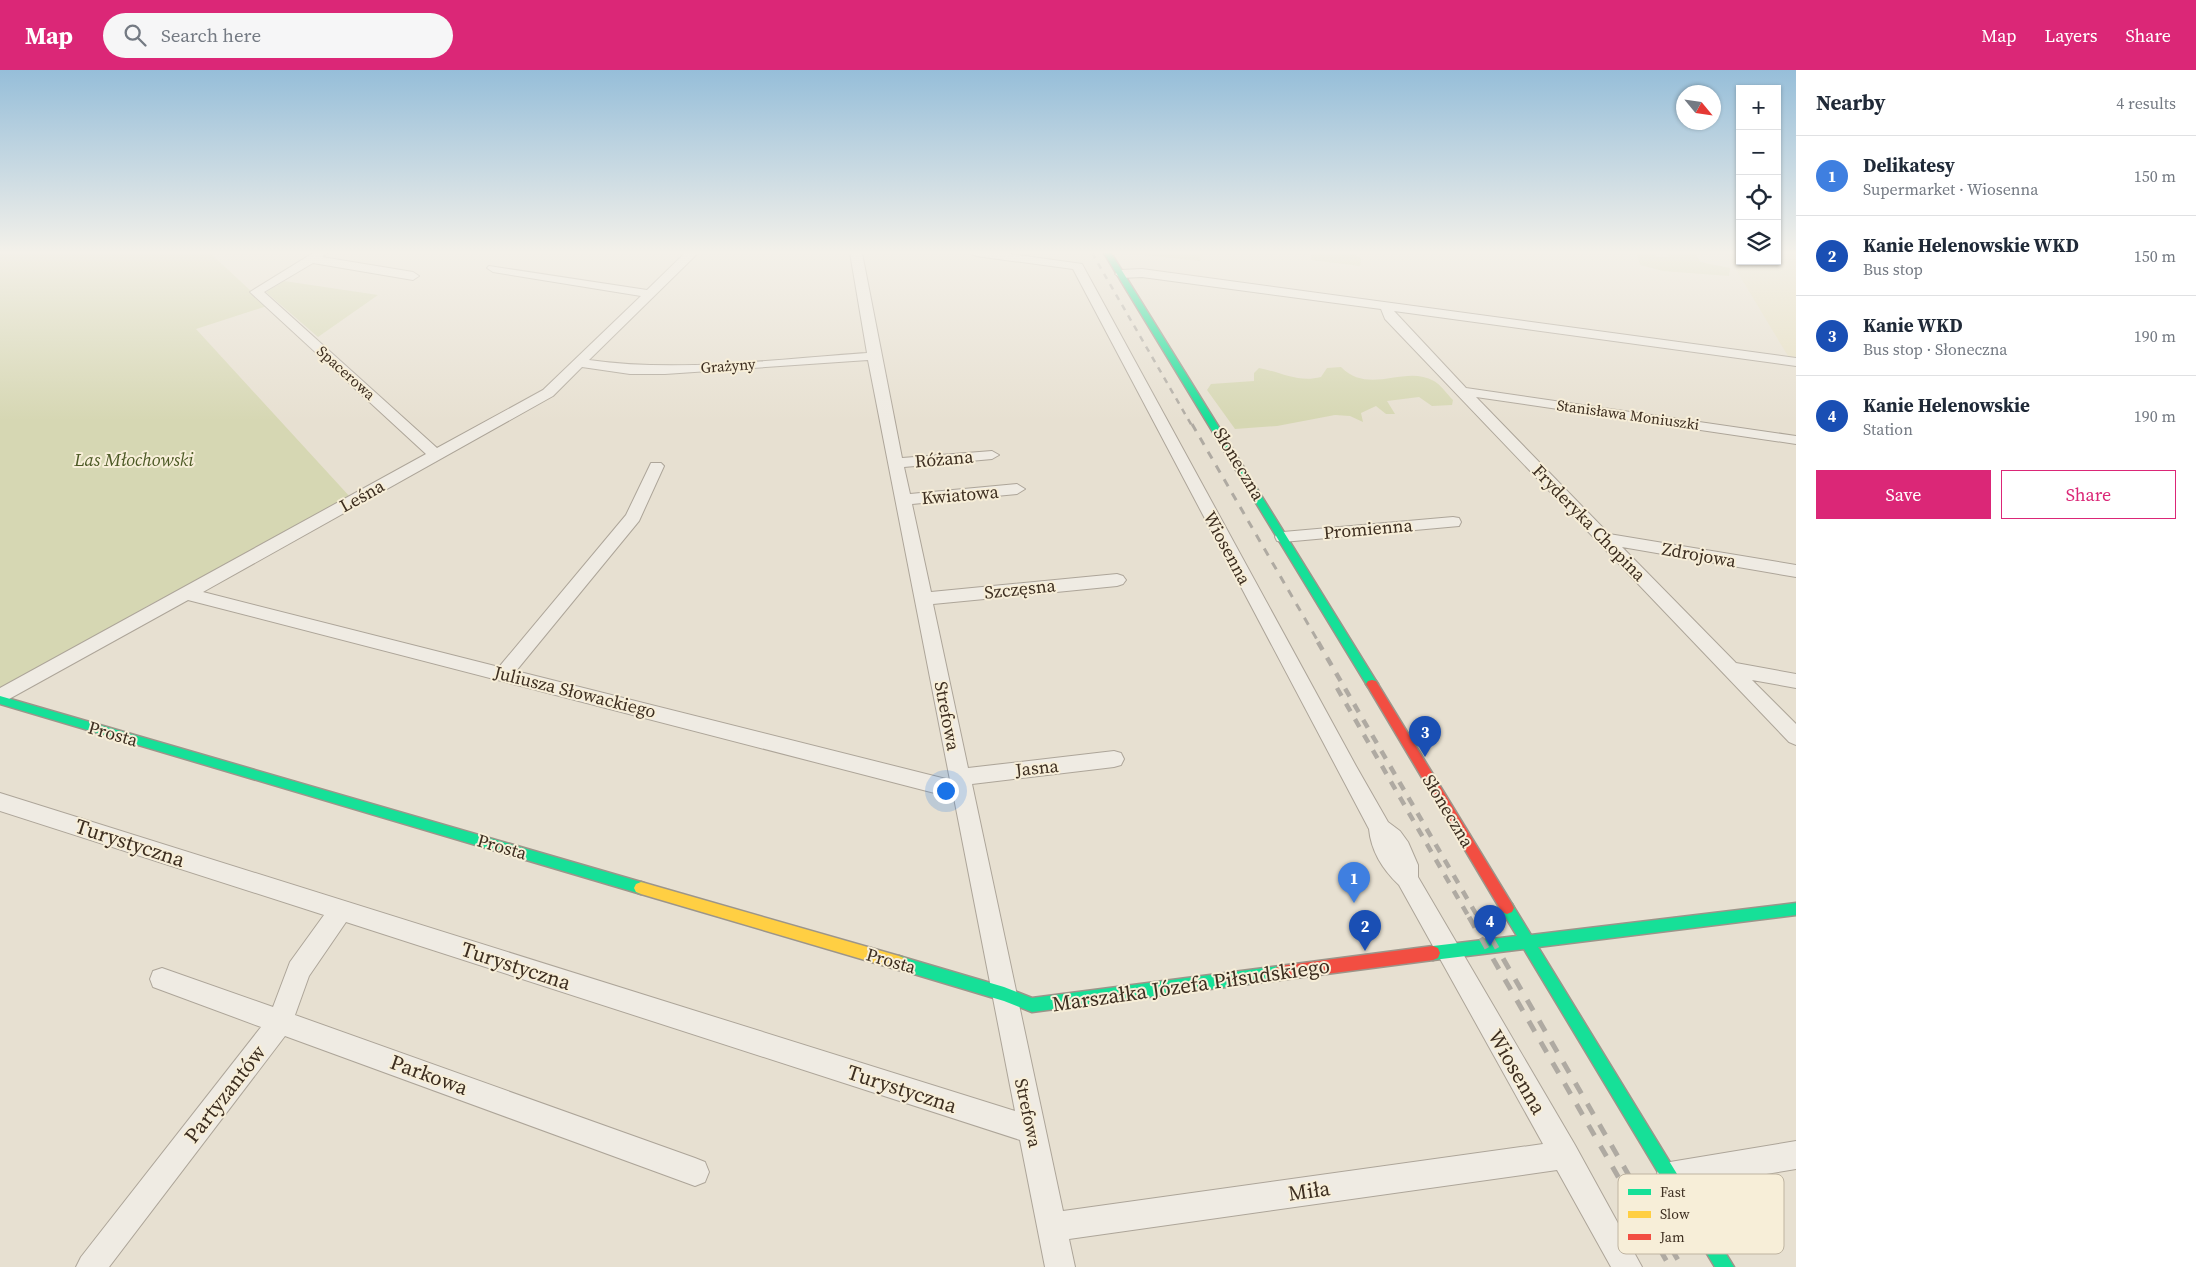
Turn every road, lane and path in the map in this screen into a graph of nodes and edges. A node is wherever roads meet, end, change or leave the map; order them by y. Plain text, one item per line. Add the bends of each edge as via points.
1 (275, 309) edge
2 (636, 309) edge
3 (866, 309) edge
4 (1099, 309) edge
5 (1142, 309) edge
6 (1387, 309) edge
7 (1400, 309) edge
8 (874, 356) junction
9 (1796, 362) edge
10 (581, 363) junction
11 (1460, 391) junction
12 (1796, 440) edge
13 (436, 455) junction
14 (992, 455) dead end
15 (896, 463) junction
16 (656, 466) dead end
17 (1017, 489) dead end
18 (903, 500) junction
19 (1453, 522) dead end
20 (1283, 537) junction
21 (1603, 538) junction
22 (1796, 571) edge
23 (1117, 580) dead end
24 (187, 594) junction
25 (924, 599) junction
26 (1732, 669) junction
27 (504, 673) junction
28 (1796, 681) edge
29 (0, 699) edge
30 (1796, 737) edge
31 (1114, 760) dead end
32 (961, 784) junction
33 (0, 802) edge
34 (1407, 878) joint
35 (1796, 908) edge
36 (341, 910) junction
37 (1529, 942) junction
38 (1447, 951) junction
39 (162, 979) dead end
40 (1004, 994) junction
41 (282, 1021) junction
42 (1032, 1130) junction
43 (1796, 1155) edge
44 (1565, 1156) junction
45 (695, 1172) dead end
46 (1669, 1174) edge
47 (1682, 1174) edge
48 (1052, 1227) junction
49 (1618, 1251) edge
50 (1620, 1254) edge
51 (1717, 1254) edge
52 (91, 1267) edge
53 (1060, 1267) edge
54 (1627, 1267) edge
55 (1725, 1267) edge

1 - 13 street, Spacerowa
2 - 10 street, Leśna
3 - 8 street, Strefowa
4 - 34 street, Wiosenna via 1380,828 1387,854
5 - 20 street, Słoneczna
6 - 11 street, Fryderyka Chopina via 1389,316
7 - 9 street
8 - 10 street, Grażyny via 665,370 630,370
8 - 15 street, Strefowa
10 - 13 street, Leśna via 548,393
11 - 12 street, Stanisława Moniuszki
11 - 21 street, Fryderyka Chopina
13 - 24 street, Leśna
14 - 15 street, Różana
15 - 18 street, Strefowa
16 - 27 street via 633,517
17 - 18 street, Kwiatowa
18 - 25 street, Strefowa
19 - 20 street, Promienna
20 - 37 street, Słoneczna
21 - 22 street, Zdrojowa
21 - 26 street, Fryderyka Chopina
23 - 25 street, Szczęsna
24 - 27 street, Juliusza Słowackiego
24 - 29 street, Leśna
25 - 32 street, Strefowa
26 - 28 street
26 - 30 street, Fryderyka Chopina
27 - 32 street, Juliusza Słowackiego
29 - 40 street, Prosta
31 - 32 street, Jasna
32 - 40 street, Strefowa
33 - 36 street, Turystyczna
34 - 38 street, Wiosenna
35 - 37 street, Marszałka Józefa Piłsudskiego
36 - 41 street, Partyzantów via 299,970
36 - 42 street, Turystyczna
37 - 38 street, Marszałka Józefa Piłsudskiego
37 - 46 street, Słoneczna
38 - 40 street, Marszałka Józefa Piłsudskiego via 1032,1005
38 - 44 street, Wiosenna
39 - 41 street, Parkowa
40 - 42 street, Strefowa
41 - 45 street, Parkowa
41 - 52 street, Partyzantów
42 - 48 street, Strefowa
43 - 47 street
44 - 48 street, Miła
44 - 49 street, Wiosenna
48 - 53 street, Strefowa
50 - 54 street, Wiosenna
51 - 55 street, Słoneczna

